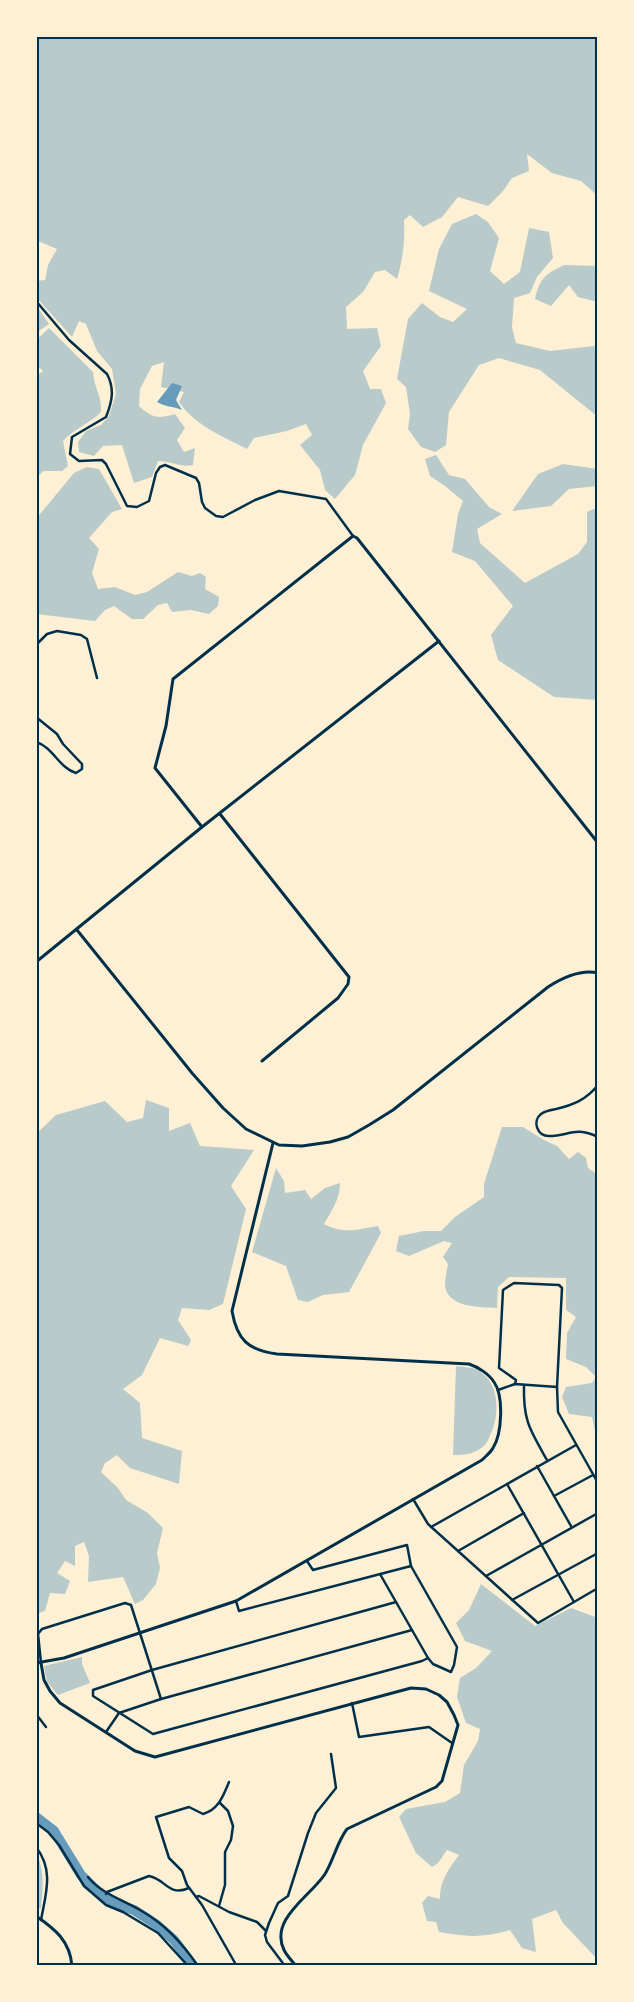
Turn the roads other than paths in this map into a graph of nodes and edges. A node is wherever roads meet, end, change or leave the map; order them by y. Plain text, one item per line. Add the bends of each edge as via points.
1 (36, 301) edge
2 (352, 536) junction
3 (439, 640) junction
4 (36, 645) edge
5 (97, 678) dead end
6 (36, 717) edge
7 (36, 742) edge
8 (220, 814) junction
9 (202, 827) junction
10 (598, 843) edge
11 (77, 930) junction
12 (36, 962) edge
13 (598, 973) edge
14 (262, 1061) dead end
15 (598, 1085) edge
16 (598, 1137) edge
17 (273, 1143) junction
18 (515, 1384) junction
19 (524, 1385) junction
20 (557, 1387) junction
21 (498, 1390) junction
22 (576, 1445) junction
23 (547, 1461) junction
24 (537, 1466) junction
25 (593, 1475) junction
26 (507, 1483) junction
27 (598, 1483) edge
28 (554, 1496) junction
29 (413, 1499) junction
30 (524, 1513) junction
31 (598, 1513) edge
32 (572, 1526) junction
33 (431, 1527) junction
34 (542, 1544) junction
35 (458, 1551) junction
36 (598, 1553) edge
37 (307, 1561) junction
38 (411, 1566) junction
39 (380, 1574) junction
40 (558, 1574) junction
41 (486, 1576) junction
42 (598, 1588) edge
43 (512, 1600) junction
44 (236, 1601) junction
45 (396, 1602) junction
46 (574, 1602) junction
47 (412, 1630) junction
48 (140, 1634) junction
49 (428, 1658) junction
50 (38, 1663) edge
51 (152, 1670) junction
52 (162, 1699) junction
53 (352, 1703) junction
54 (119, 1713) junction
55 (36, 1714) edge
56 (46, 1727) dead end
57 (106, 1732) junction
58 (454, 1744) junction
59 (331, 1754) dead end
60 (229, 1782) dead end
61 (220, 1803) junction
62 (36, 1823) edge
63 (36, 1847) edge
64 (88, 1877) dead end
65 (189, 1888) junction
66 (106, 1894) junction
67 (196, 1897) junction
68 (219, 1906) junction
69 (36, 1916) edge
70 (41, 1920) junction
71 (266, 1931) junction
72 (72, 1966) edge
73 (188, 1966) edge
74 (198, 1966) edge
75 (232, 1966) edge
76 (285, 1966) edge
77 (296, 1966) edge

1 - 2 street via 69,340 107,374 112,392 106,417 72,437 70,454 79,461 102,460 127,506 137,507 149,501 156,472 160,466 165,466 196,478 205,508 216,516 223,517 278,491 326,499
2 - 3 street via 357,538
2 - 9 street via 173,679 155,768
3 - 8 street
3 - 10 street
4 - 5 street via 47,634 57,630 82,635 87,639
6 - 7 street via 57,734 62,744 82,764 82,769 76,773 68,771 42,744
8 - 9 street
8 - 14 street via 349,977 338,998
9 - 11 street
11 - 12 street
11 - 17 street via 223,1108 246,1129
13 - 17 street via 565,976 548,987 392,1110 348,1137 309,1145
15 - 16 street via 573,1105 543,1112 536,1122 541,1134 548,1136 573,1131
17 - 21 street via 232,1311 234,1326 241,1339 263,1352 277,1354 469,1364 489,1376
18 - 19 street
18 - 20 street via 516,1380 499,1368 504,1290 514,1283 559,1285 562,1288
18 - 21 street
19 - 20 street
19 - 23 street via 528,1427
20 - 22 street via 558,1412
21 - 29 street via 500,1432 493,1448 482,1460
22 - 23 street
22 - 25 street
23 - 24 street
24 - 26 street
24 - 28 street
25 - 27 street
25 - 28 street
26 - 30 street
26 - 33 street
28 - 32 street
29 - 33 street
29 - 37 street
30 - 34 street
30 - 35 street
31 - 32 street
32 - 34 street
33 - 35 street
34 - 40 street
34 - 41 street
35 - 41 street
36 - 40 street
37 - 38 street via 313,1570 408,1545
37 - 44 street
38 - 39 street
38 - 49 street via 457,1647 451,1672 433,1664
39 - 44 street via 240,1611
39 - 45 street
40 - 43 street
40 - 46 street
41 - 43 street
42 - 46 street
43 - 46 street via 538,1623
44 - 48 street
45 - 47 street
45 - 51 street
47 - 49 street
47 - 52 street
48 - 50 street
48 - 50 street via 131,1605 125,1603 42,1630 38,1634
48 - 51 street
49 - 54 street via 154,1734
50 - 57 street via 50,1691 60,1703
51 - 52 street
51 - 54 street via 93,1690 93,1696
52 - 54 street
53 - 57 street via 155,1757 135,1750
53 - 58 street via 359,1737 430,1727
53 - 58 street via 411,1688 426,1689 447,1702 454,1715 458,1725
54 - 57 street
55 - 56 street
58 - 77 street via 442,1781 436,1787 358,1822 341,1837 324,1876 284,1921 281,1941 284,1951
59 - 71 street via 336,1788 316,1813 288,1896 278,1903
60 - 61 street
61 - 65 street via 203,1814 189,1807 156,1817 169,1858 182,1872
61 - 68 street via 228,1812 233,1826 225,1852 225,1885
62 - 73 street via 59,1844 84,1886 106,1905 158,1934
63 - 70 street via 44,1857 48,1873
64 - 66 street
65 - 66 street via 176,1891 149,1876
65 - 67 street
66 - 74 street via 156,1920 176,1936
67 - 68 street
67 - 75 street via 235,1963
68 - 71 street via 257,1922
69 - 70 street
70 - 72 street via 63,1937
71 - 76 street via 267,1942

